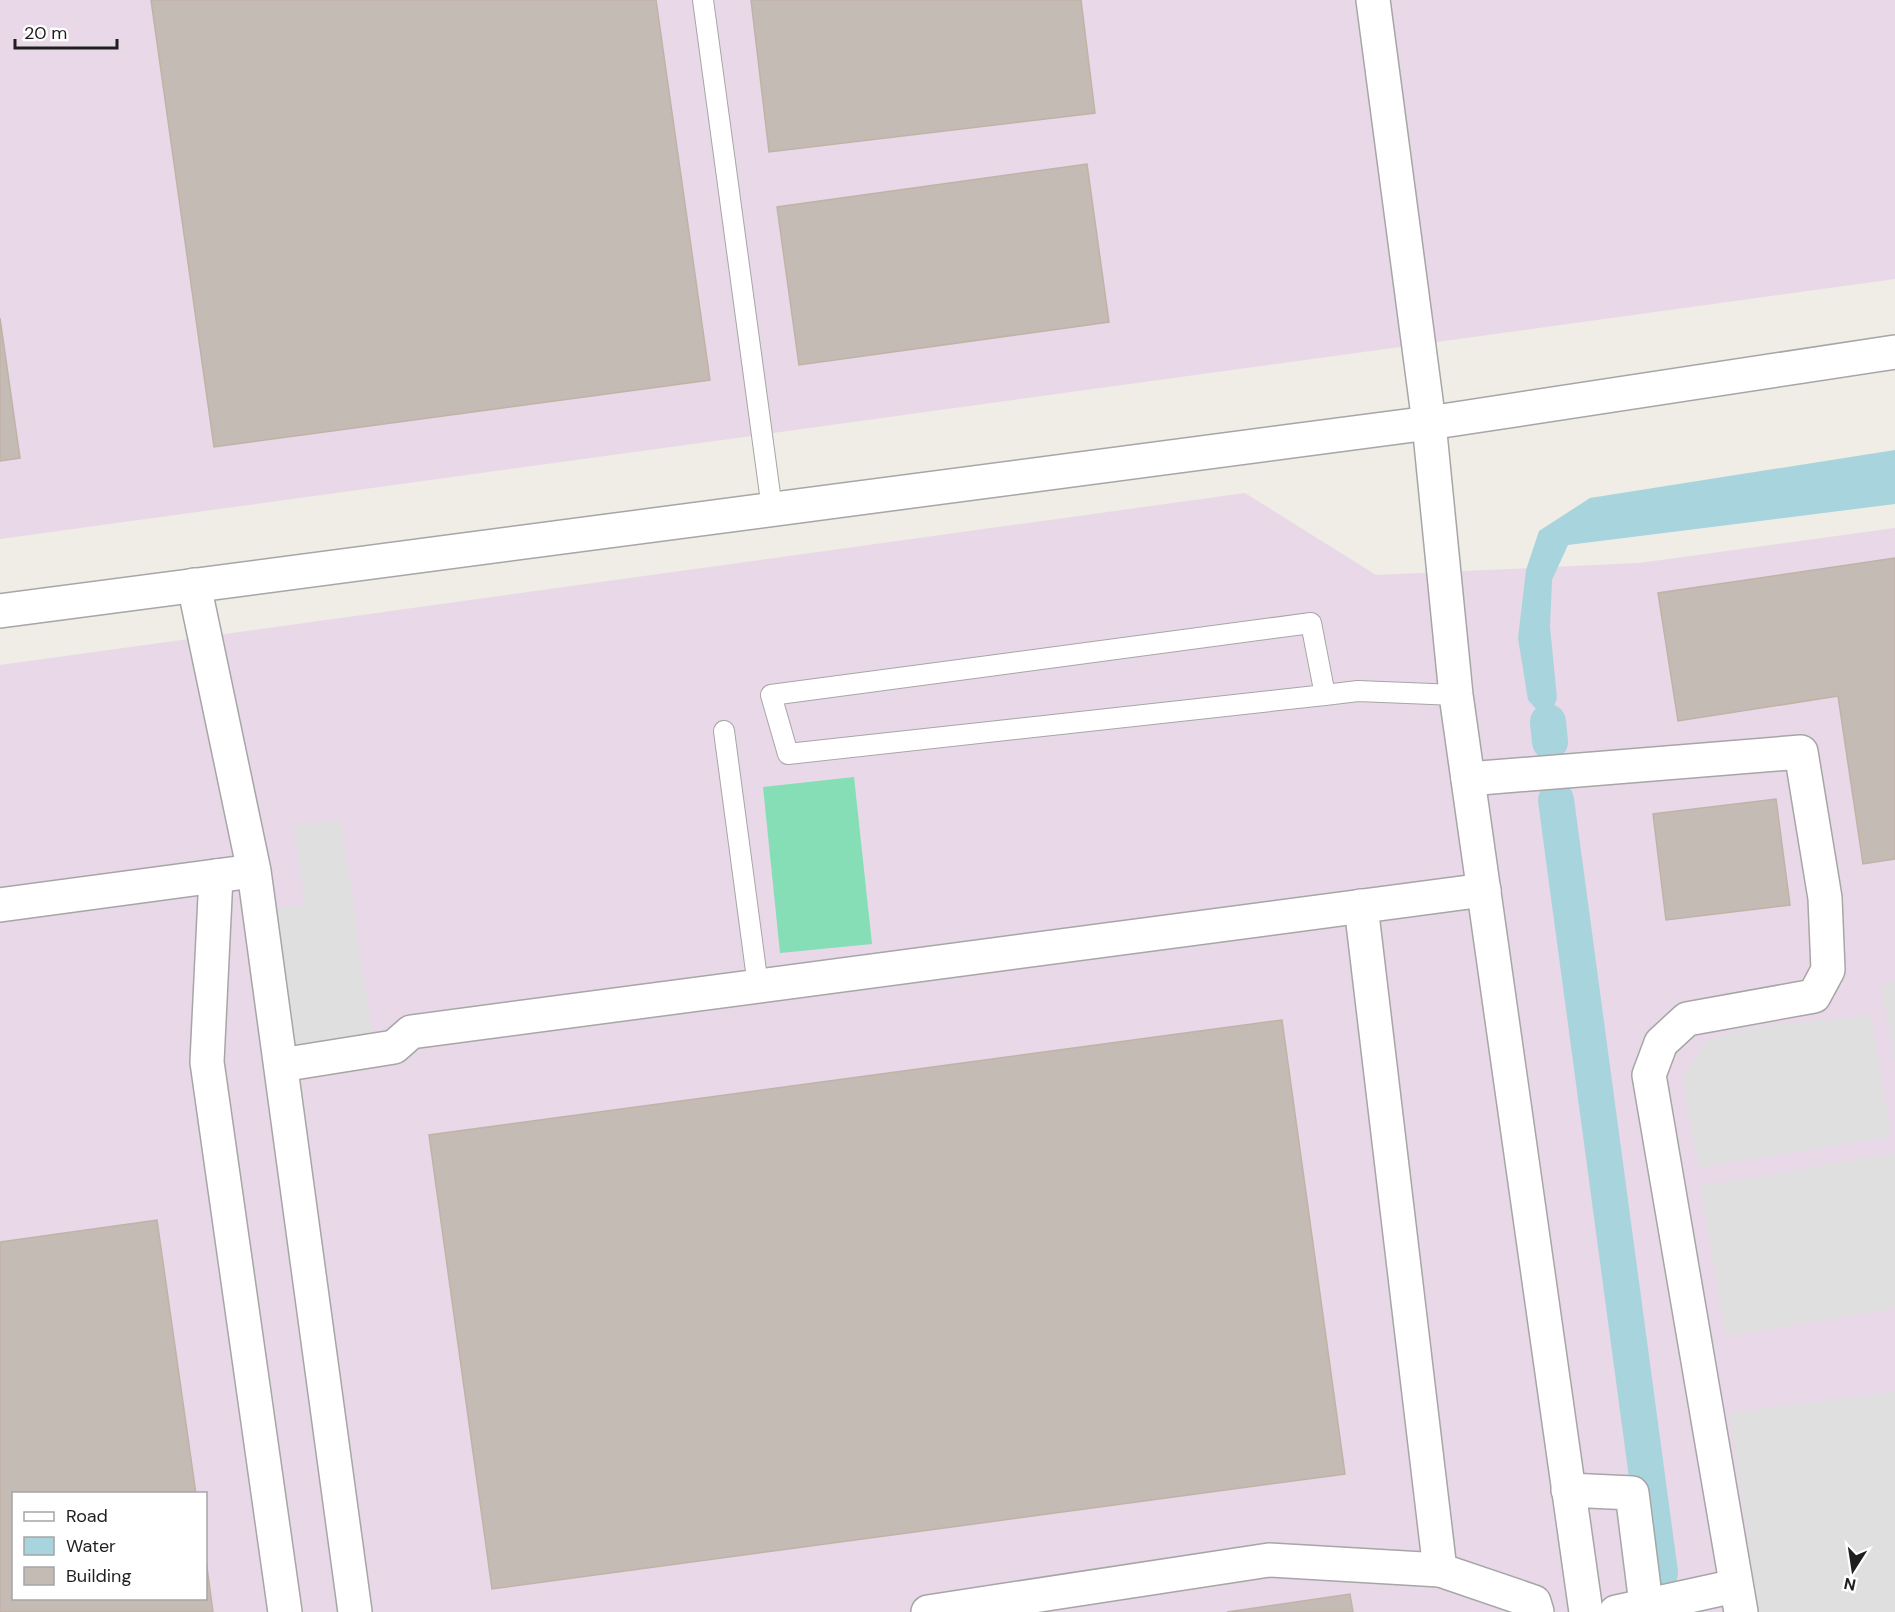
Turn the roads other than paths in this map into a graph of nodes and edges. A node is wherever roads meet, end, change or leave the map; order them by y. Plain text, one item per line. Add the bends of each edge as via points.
1 (703, 0) edge
2 (1373, 0) edge
3 (1895, 352) edge
4 (1429, 423) junction
5 (772, 509) junction
6 (194, 585) junction
7 (0, 611) edge
8 (1325, 695) junction
9 (1456, 695) junction
10 (724, 731) dead end
11 (1468, 778) junction
12 (254, 871) junction
13 (216, 876) junction
14 (1484, 890) junction
15 (0, 905) edge
16 (1361, 906) junction
17 (758, 986) junction
18 (280, 1065) junction
19 (1568, 1490) junction
20 (1440, 1570) junction
21 (1738, 1599) edge
22 (1637, 1610) edge
23 (285, 1612) edge
24 (356, 1612) edge
25 (928, 1612) edge
26 (1537, 1612) edge
27 (1586, 1612) edge

1 - 5 lane
2 - 4 street
3 - 4 street
4 - 5 street
4 - 9 street
5 - 6 street
6 - 7 street
6 - 12 street
8 - 8 lane via 788,754 771,695 1311,622
8 - 9 lane via 1358,691
9 - 11 street
10 - 17 lane
11 - 14 street
11 - 21 street via 1801,752 1825,898 1828,970 1814,996 1687,1019 1661,1043 1649,1075
12 - 13 street
12 - 18 street
13 - 15 street
13 - 23 street via 207,1062
14 - 16 street
14 - 19 street
16 - 17 street
16 - 20 street
17 - 18 street via 411,1032 394,1047
18 - 24 street
19 - 22 street via 1632,1493
19 - 27 street
20 - 25 street via 1269,1560
20 - 26 street via 1534,1602
21 - 22 street

